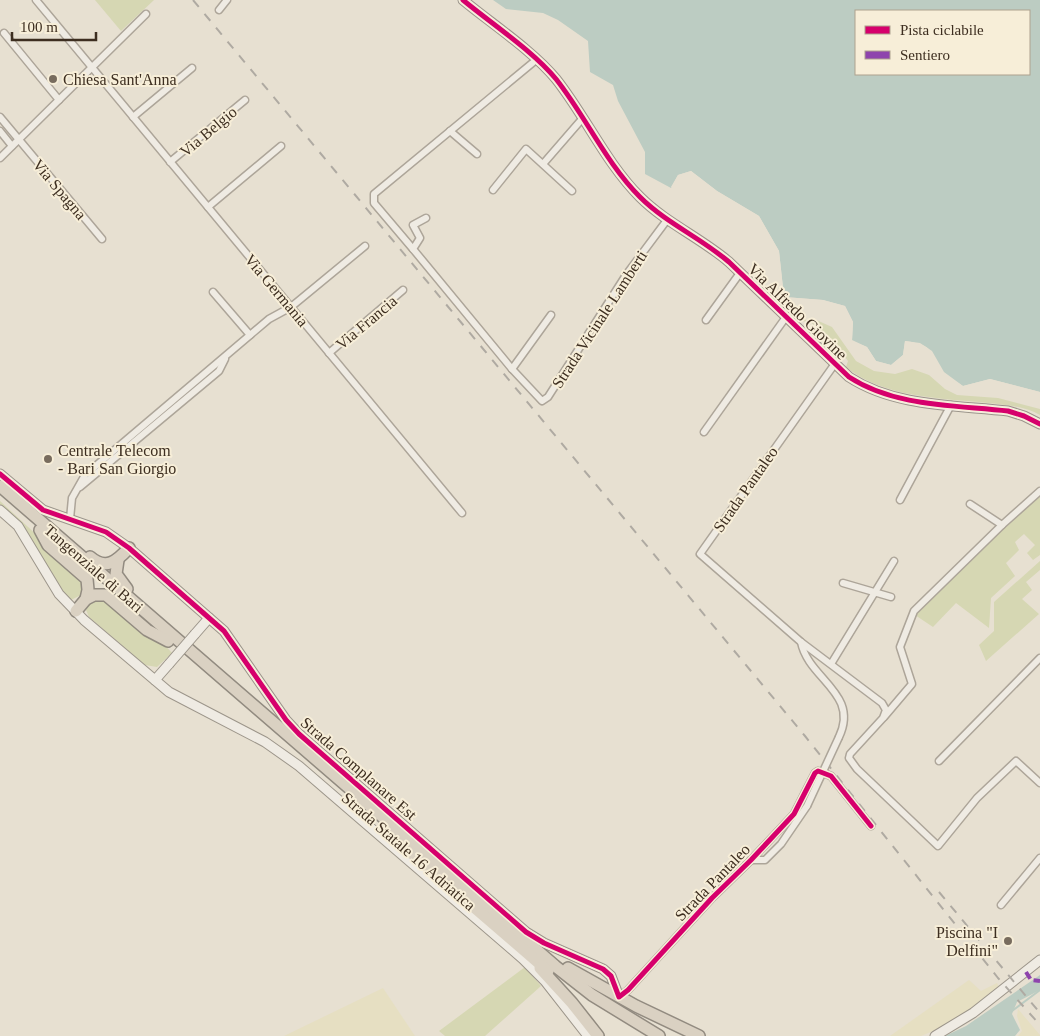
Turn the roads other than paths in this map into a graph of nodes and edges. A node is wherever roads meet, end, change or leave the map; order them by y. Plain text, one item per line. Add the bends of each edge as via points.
1 (36, 0) edge
2 (227, 0) edge
3 (463, 0) edge
4 (219, 10) dead end
5 (146, 14) dead end
6 (4, 33) dead end
7 (536, 60) junction
8 (92, 68) junction
9 (192, 68) dead end
10 (59, 100) junction
11 (245, 100) dead end
12 (0, 117) edge
13 (133, 117) junction
14 (582, 119) junction
15 (0, 131) edge
16 (450, 131) junction
17 (18, 140) junction
18 (12, 146) junction
19 (281, 146) dead end
20 (477, 154) dead end
21 (0, 158) edge
22 (170, 162) junction
23 (543, 164) junction
24 (493, 190) dead end
25 (572, 191) dead end
26 (208, 207) junction
27 (426, 218) dead end
28 (667, 220) junction
29 (102, 239) dead end
30 (365, 246) dead end
31 (413, 249) junction
32 (740, 273) junction
33 (403, 290) dead end
34 (213, 292) dead end
35 (291, 307) junction
36 (551, 315) dead end
37 (786, 317) junction
38 (706, 320) dead end
39 (250, 335) junction
40 (329, 353) junction
41 (834, 365) junction
42 (512, 369) junction
43 (951, 405) junction
44 (1040, 424) edge
45 (704, 432) dead end
46 (0, 474) edge
47 (0, 486) edge
48 (1040, 491) edge
49 (0, 496) edge
50 (900, 500) dead end
51 (970, 504) dead end
52 (0, 510) edge
53 (462, 513) dead end
54 (70, 519) junction
55 (1002, 525) junction
56 (42, 527) junction
57 (129, 548) junction
58 (118, 560) junction
59 (894, 561) dead end
60 (843, 583) dead end
61 (876, 592) junction
62 (891, 597) dead end
63 (86, 600) junction
64 (76, 611) junction
65 (209, 618) junction
66 (170, 638) junction
67 (802, 642) junction
68 (186, 652) joint
69 (1040, 658) edge
70 (831, 664) junction
71 (155, 680) junction
72 (883, 718) junction
73 (939, 761) dead end
74 (1040, 783) edge
75 (872, 826) dead end
76 (1040, 858) edge
77 (751, 860) junction
78 (1001, 905) dead end
79 (531, 952) junction
80 (1040, 960) edge
81 (619, 997) junction
82 (655, 1015) junction
83 (679, 1026) junction
84 (662, 1034) edge
85 (588, 1036) edge
86 (598, 1036) edge
87 (644, 1036) edge
88 (700, 1036) edge
89 (935, 1036) edge

1 - 8 street, Via Germania
2 - 4 street
3 - 7 street, Via Alfredo Giovine
5 - 8 street
6 - 10 street
7 - 14 street, Via Alfredo Giovine via 554,78
7 - 16 street, Strada Vicinale Lamberti
8 - 10 street
8 - 13 street, Via Germania
9 - 13 street
10 - 17 street
11 - 22 street, Via Belgio
12 - 17 street, Via Spagna
13 - 22 street, Via Germania
14 - 23 street
14 - 28 street, Via Alfredo Giovine via 638,196
15 - 18 street
16 - 20 street
16 - 31 street, Strada Vicinale Lamberti via 373,196 374,203
17 - 18 street
17 - 29 street, Via Spagna
18 - 21 street
19 - 26 street
22 - 26 street, Via Germania
23 - 24 street via 526,149
23 - 25 street
26 - 35 street, Via Germania
27 - 31 street via 412,225 420,238
28 - 32 street, Via Alfredo Giovine via 710,247
28 - 42 street, Strada Vicinale Lamberti via 626,275 546,400 538,399
30 - 35 street
31 - 42 street, Strada Vicinale Lamberti
32 - 37 street, Via Alfredo Giovine
32 - 38 street
33 - 40 street, Via Francia
34 - 39 street
35 - 39 street
35 - 40 street, Via Germania
36 - 42 street
37 - 41 street, Via Alfredo Giovine
37 - 45 street
39 - 54 street via 85,475 72,498
40 - 53 street, Via Germania
41 - 43 street, Via Alfredo Giovine via 856,382 880,393
41 - 67 street, Strada Pantaleo via 700,554
43 - 44 street, Via Alfredo Giovine via 1008,412
43 - 50 street
46 - 54 street, Strada Complanare Est via 36,505
47 - 56 highway, Tangenziale di Bari
48 - 55 street
49 - 56 highway, Tangenziale di Bari
51 - 55 street
52 - 64 street via 18,526 59,594
54 - 57 street, Strada Complanare Est via 114,536
55 - 72 street via 914,612 900,647 912,684
56 - 58 highway via 58,529 95,561 107,564
56 - 63 highway via 48,544 87,578
56 - 66 highway, Tangenziale di Bari
57 - 58 highway
57 - 65 street, Strada Complanare Est
58 - 66 highway via 118,580 159,617
59 - 61 street
60 - 61 street
61 - 62 street
61 - 70 street
63 - 64 highway
63 - 66 highway via 94,594 106,595 147,630
64 - 71 street
65 - 71 street, bridge
65 - 81 street, Strada Complanare Est via 234,642 286,720 299,734 526,932 608,973
66 - 68 highway, Tangenziale di Bari
67 - 70 street, Strada Pantaleo
67 - 77 street, Strada Pantaleo, bridge via 810,664 840,700 844,720 807,806 781,844 765,860
68 - 79 highway, Strada Statale 16 Adriatica
69 - 73 street
70 - 72 street, Strada Pantaleo via 882,703 886,710
71 - 85 street via 184,701 264,742 299,766 523,959 545,980
72 - 74 street via 849,758 938,846 977,798 1016,761
75 - 77 street, Strada Pantaleo via 831,776 818,771 812,776 798,808
76 - 78 street
77 - 81 street, Strada Pantaleo
79 - 81 highway
79 - 84 highway, Strada Statale 16 Adriatica via 592,995
79 - 86 highway
79 - 87 highway, Strada Statale 16 Adriatica via 575,992
80 - 89 street via 989,1002
81 - 82 highway
82 - 83 highway
82 - 84 highway
83 - 84 highway via 675,1025
83 - 88 highway

